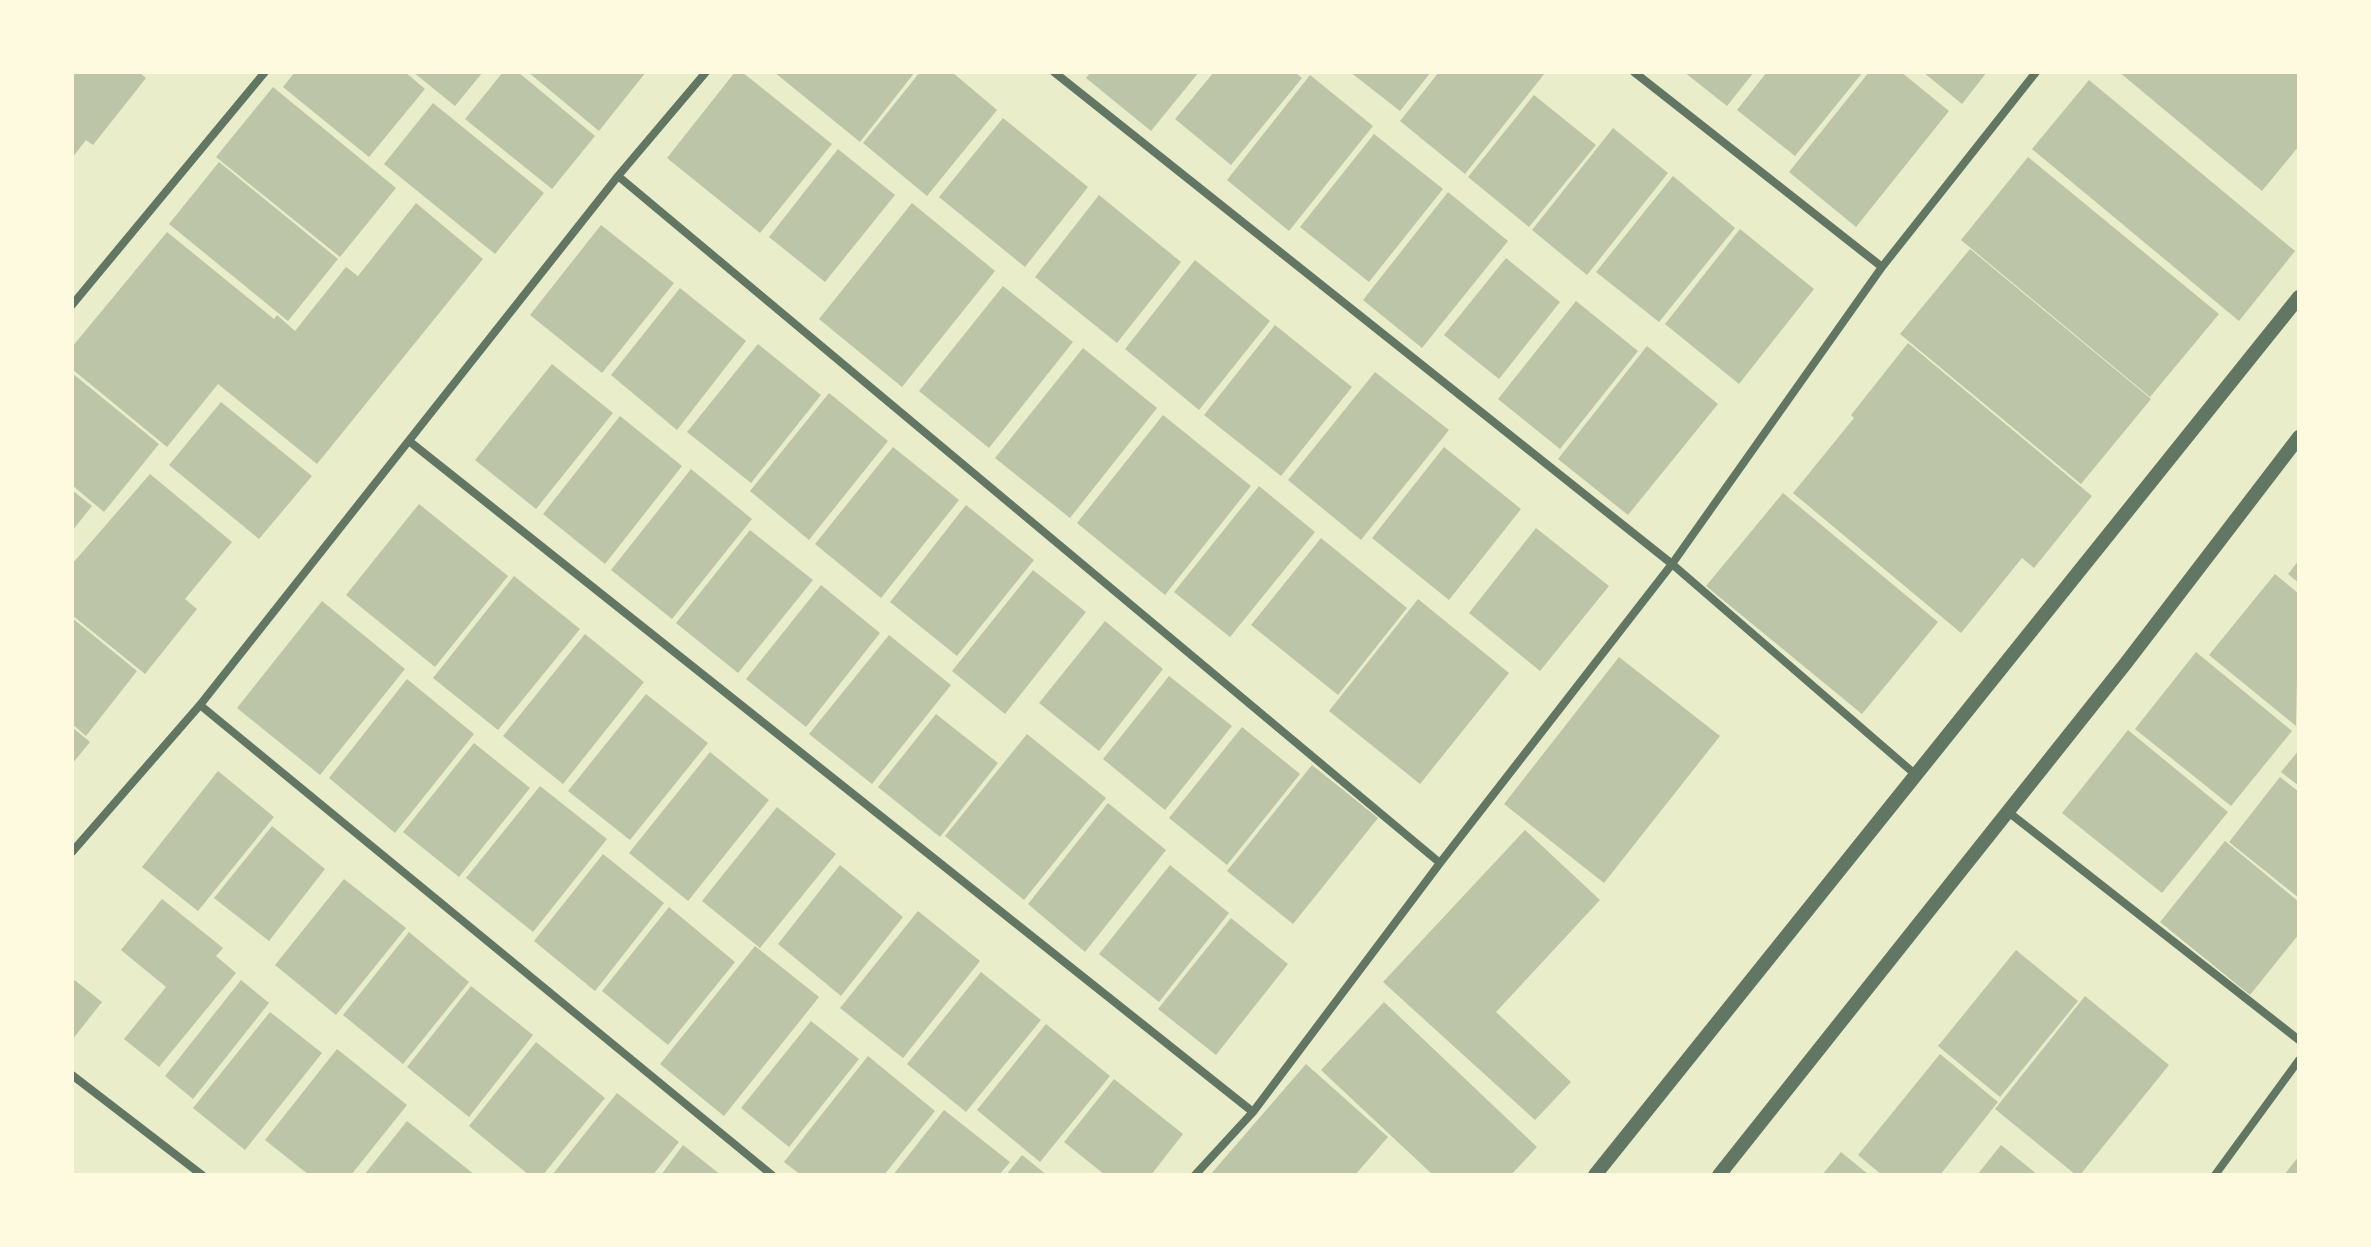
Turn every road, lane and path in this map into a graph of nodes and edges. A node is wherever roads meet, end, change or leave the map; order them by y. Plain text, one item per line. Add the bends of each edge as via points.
1 (265, 72) edge
2 (706, 72) edge
3 (1054, 72) edge
4 (1634, 72) edge
5 (2036, 72) edge
6 (618, 176) junction
7 (1882, 267) junction
8 (2299, 297) edge
9 (72, 305) edge
10 (2299, 437) edge
11 (409, 441) junction
12 (1672, 564) junction
13 (200, 705) junction
14 (1916, 775) junction
15 (2007, 810) junction
16 (72, 852) edge
17 (1440, 863) junction
18 (2299, 1040) edge
19 (2299, 1060) edge
20 (72, 1075) edge
21 (1253, 1112) junction
22 (202, 1175) edge
23 (772, 1175) edge
24 (1195, 1175) edge
25 (1595, 1175) edge
26 (1719, 1175) edge
27 (2215, 1175) edge

1 - 9 street
2 - 6 street
3 - 12 street
4 - 7 street
5 - 7 street
6 - 11 street
6 - 17 street
7 - 12 street
8 - 14 street
10 - 15 street
11 - 13 street
11 - 21 street
12 - 14 street
12 - 17 street
13 - 16 street
13 - 23 street
14 - 25 street
15 - 18 street
15 - 26 street
17 - 21 street
19 - 27 street
20 - 22 street
21 - 24 street

